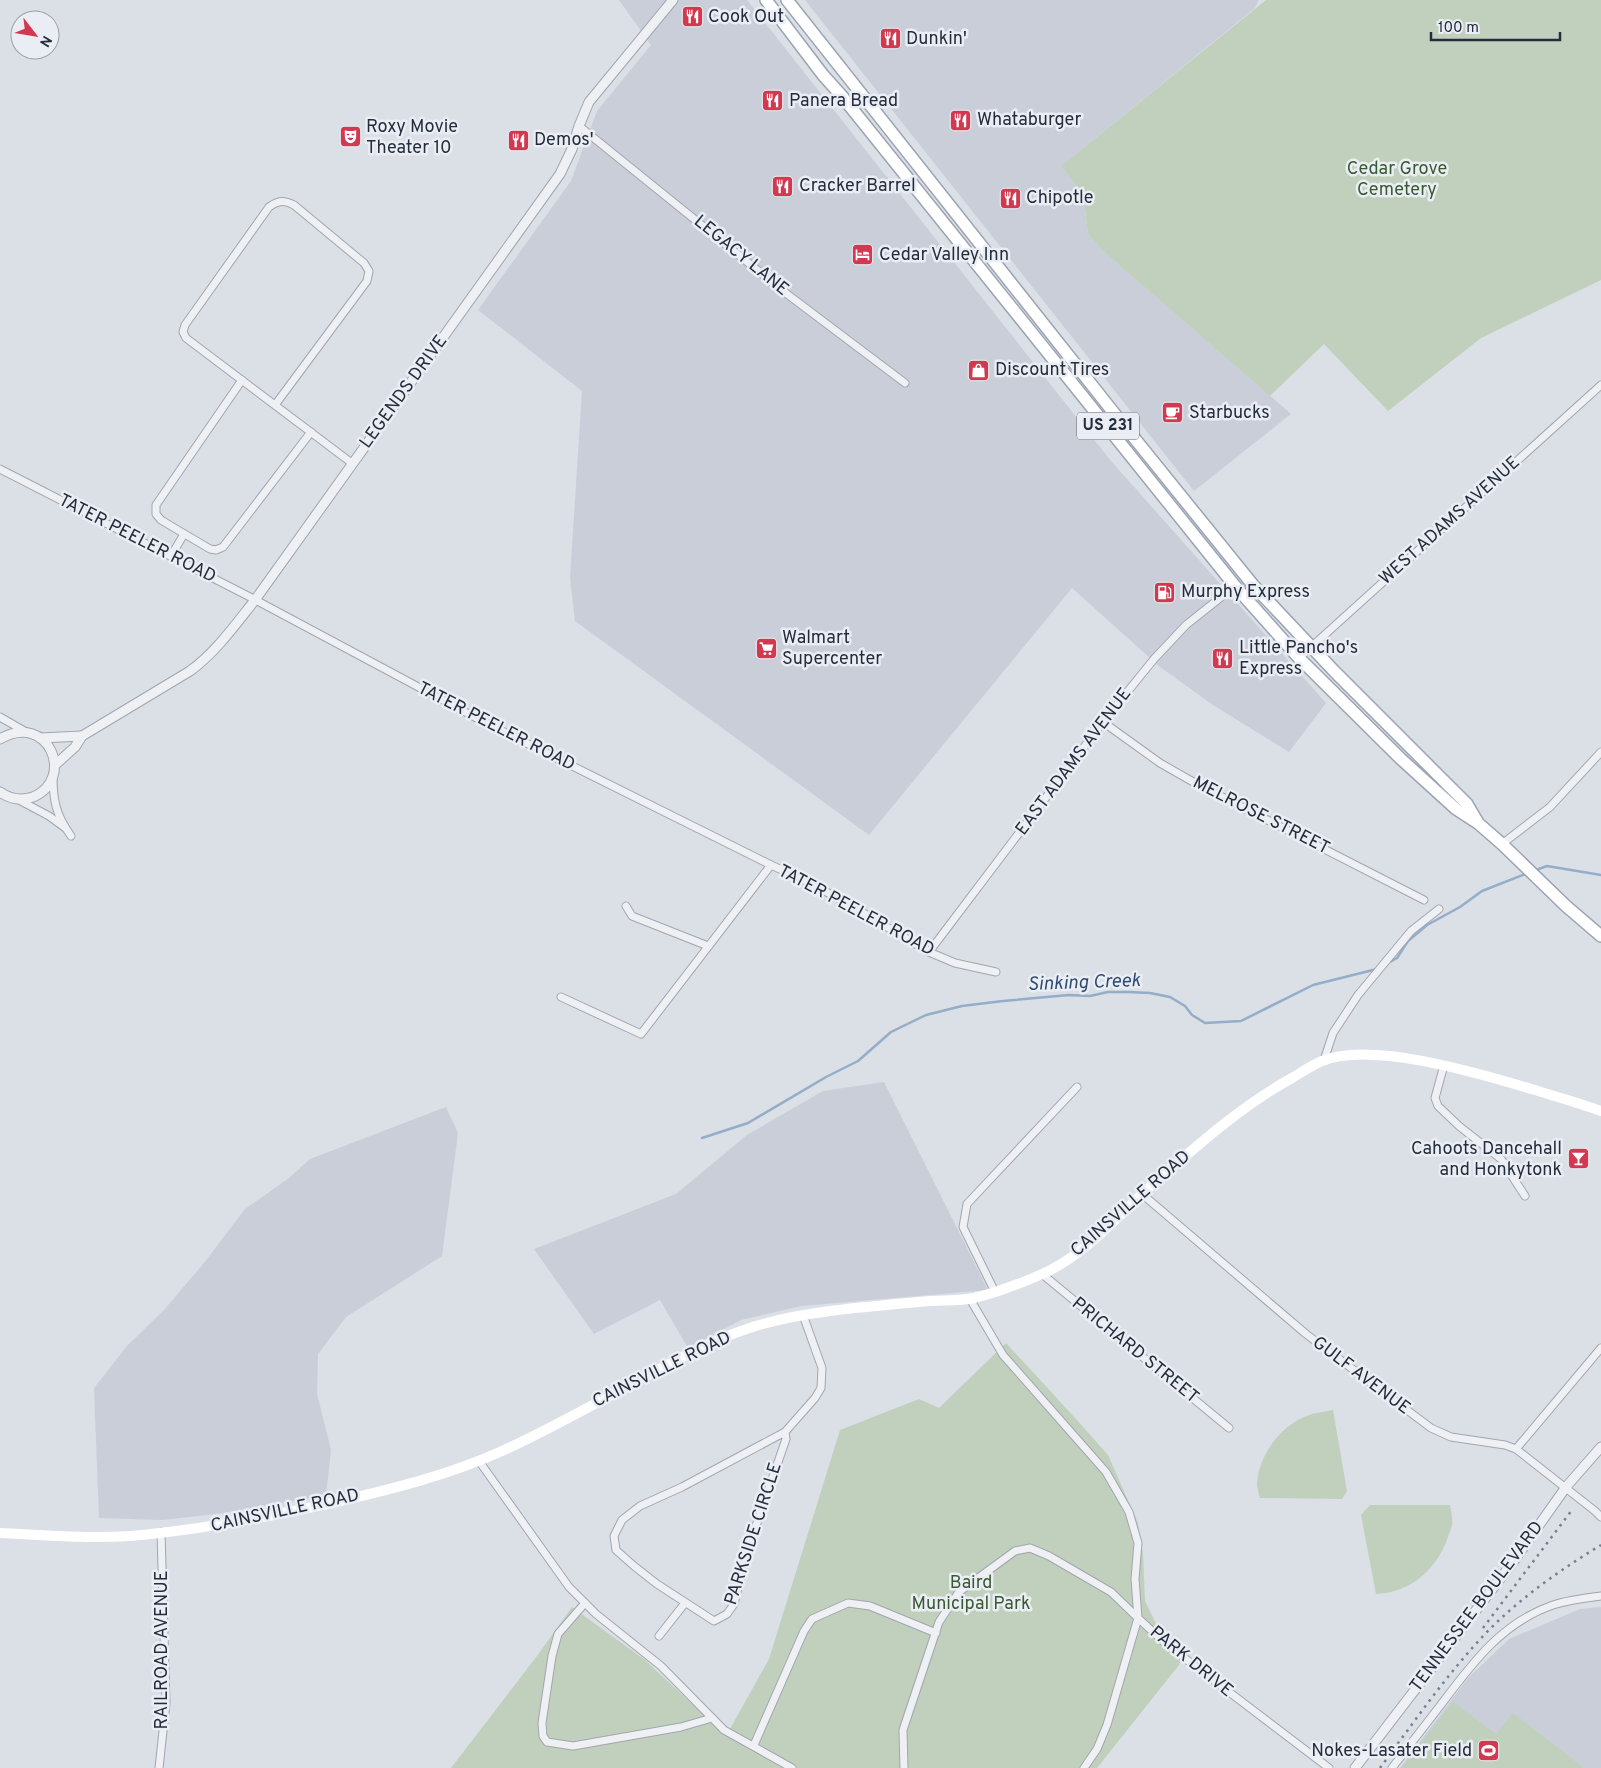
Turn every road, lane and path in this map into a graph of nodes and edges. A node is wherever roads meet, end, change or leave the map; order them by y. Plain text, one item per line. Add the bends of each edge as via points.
1 (673, 0) edge
2 (766, 0) edge
3 (787, 0) edge
4 (579, 126) junction
5 (242, 380) junction
6 (905, 383) dead end
7 (1601, 385) edge
8 (275, 405) junction
9 (311, 432) junction
10 (353, 464) junction
11 (0, 469) edge
12 (184, 534) junction
13 (172, 556) junction
14 (1235, 586) junction
15 (255, 600) junction
16 (1311, 647) junction
17 (1299, 658) junction
18 (0, 716) edge
19 (1103, 722) junction
20 (27, 732) junction
21 (84, 735) junction
22 (40, 738) junction
23 (0, 739) edge
24 (1601, 752) edge
25 (55, 765) junction
26 (53, 776) junction
27 (2, 795) edge
28 (17, 799) junction
29 (1479, 824) junction
30 (65, 828) junction
31 (71, 836) dead end
32 (1502, 844) junction
33 (771, 865) junction
34 (1424, 900) dead end
35 (626, 906) dead end
36 (1440, 909) dead end
37 (1601, 936) edge
38 (708, 946) junction
39 (929, 952) junction
40 (996, 972) dead end
41 (561, 996) dead end
42 (1324, 1060) junction
43 (1444, 1065) junction
44 (1077, 1087) dead end
45 (1601, 1111) edge
46 (1142, 1194) junction
47 (1525, 1196) dead end
48 (1042, 1274) junction
49 (995, 1292) junction
50 (970, 1299) junction
51 (803, 1316) junction
52 (1601, 1348) edge
53 (1229, 1428) dead end
54 (784, 1432) junction
55 (1601, 1447) edge
56 (1516, 1449) junction
57 (479, 1460) junction
58 (1566, 1487) junction
59 (1601, 1517) edge
60 (162, 1532) junction
61 (0, 1533) edge
62 (1601, 1596) edge
63 (684, 1602) junction
64 (585, 1603) junction
65 (1138, 1618) junction
66 (936, 1632) junction
67 (659, 1636) dead end
68 (712, 1718) junction
69 (754, 1745) junction
70 (159, 1768) edge
71 (792, 1768) edge
72 (904, 1768) edge
73 (1084, 1768) edge
74 (1328, 1768) edge
75 (1354, 1768) edge
76 (1392, 1768) edge

1 - 4 street, LEGENDS DRIVE via 589,102
2 - 14 main road, US 231
3 - 16 main road, US 231 via 1184,500 1253,585
4 - 6 street, LEGACY LANE via 786,294
4 - 10 street, LEGENDS DRIVE via 560,174
5 - 8 street
5 - 8 street via 186,338 183,332 268,207 285,200 364,263 369,271 366,281
5 - 12 street via 156,505 156,514 161,520
7 - 16 street, WEST ADAMS AVENUE
8 - 9 street
9 - 10 street
9 - 12 street via 223,547 210,549
10 - 15 street, LEGENDS DRIVE
11 - 13 street, TATER PEELER ROAD
12 - 13 street
13 - 15 street, TATER PEELER ROAD
14 - 17 main road, US 231
14 - 19 street, EAST ADAMS AVENUE via 1173,637
15 - 21 street, LEGENDS DRIVE via 206,659
15 - 33 street, TATER PEELER ROAD via 482,721
16 - 17 street, WEST ADAMS AVENUE
16 - 29 main road, US 231 via 1467,804
17 - 29 main road, US 231 via 1442,797
18 - 20 street
19 - 34 street, MELROSE STREET via 1160,763 1195,783
19 - 39 street, EAST ADAMS AVENUE
20 - 22 street, LEGENDS DRIVE
20 - 23 street via 9,734
21 - 22 street, LEGENDS DRIVE
21 - 25 street, LEGENDS DRIVE
22 - 25 street via 53,754
24 - 32 street via 1550,807
25 - 26 street
26 - 28 street via 39,794
26 - 30 street via 54,804
27 - 28 street
28 - 30 street
29 - 32 main road, US 231
30 - 31 street
32 - 37 main road, US 231
33 - 38 street
33 - 39 street, TATER PEELER ROAD via 845,902
35 - 38 street via 632,916
36 - 42 street via 1411,931 1358,995 1333,1033
38 - 41 street via 641,1034
39 - 40 street, TATER PEELER ROAD via 955,963
42 - 43 main road, CAINSVILLE ROAD via 1361,1054
42 - 46 main road, CAINSVILLE ROAD via 1265,1093
43 - 45 main road, CAINSVILLE ROAD
43 - 47 street via 1435,1098 1438,1106 1501,1159
44 - 49 street via 968,1204 963,1227
46 - 48 main road, CAINSVILLE ROAD via 1092,1242
46 - 56 street, GULF AVENUE via 1306,1334 1431,1428 1451,1437
48 - 49 main road, CAINSVILLE ROAD
48 - 53 street, PRICHARD STREET
49 - 50 main road, CAINSVILLE ROAD
50 - 51 main road, CAINSVILLE ROAD
50 - 65 street, PARK DRIVE via 1003,1355 1106,1472 1129,1512 1138,1543 1135,1579
51 - 54 street, PARKSIDE CIRCLE via 822,1368 821,1388
51 - 57 main road, CAINSVILLE ROAD via 758,1325 697,1350 547,1429
52 - 56 street
54 - 63 street, PARKSIDE CIRCLE via 786,1439 748,1549 734,1604 727,1614 714,1621
54 - 63 street, PARKSIDE CIRCLE via 640,1506 622,1520 614,1536 616,1550
55 - 58 street, TENNESSEE BOULEVARD
56 - 58 street, GULF AVENUE
57 - 60 main road, CAINSVILLE ROAD via 403,1486 341,1501 250,1520
57 - 64 street via 569,1587
58 - 59 street, GULF AVENUE
58 - 75 street, TENNESSEE BOULEVARD
60 - 61 main road, CAINSVILLE ROAD via 82,1537
60 - 70 street, RAILROAD AVENUE via 166,1703
62 - 76 street via 1552,1605 1499,1636 1471,1665
63 - 67 street
64 - 68 street via 661,1666
64 - 68 street via 558,1634 542,1723 547,1742 572,1746 681,1727
65 - 66 street via 1111,1592 1030,1548 1015,1551 959,1592 948,1606
65 - 73 street via 1107,1725 1097,1749
65 - 74 street, PARK DRIVE via 1166,1644
66 - 69 street via 870,1606 848,1603 812,1620 804,1631
66 - 72 street via 902,1730
68 - 69 street via 724,1730
69 - 71 street

